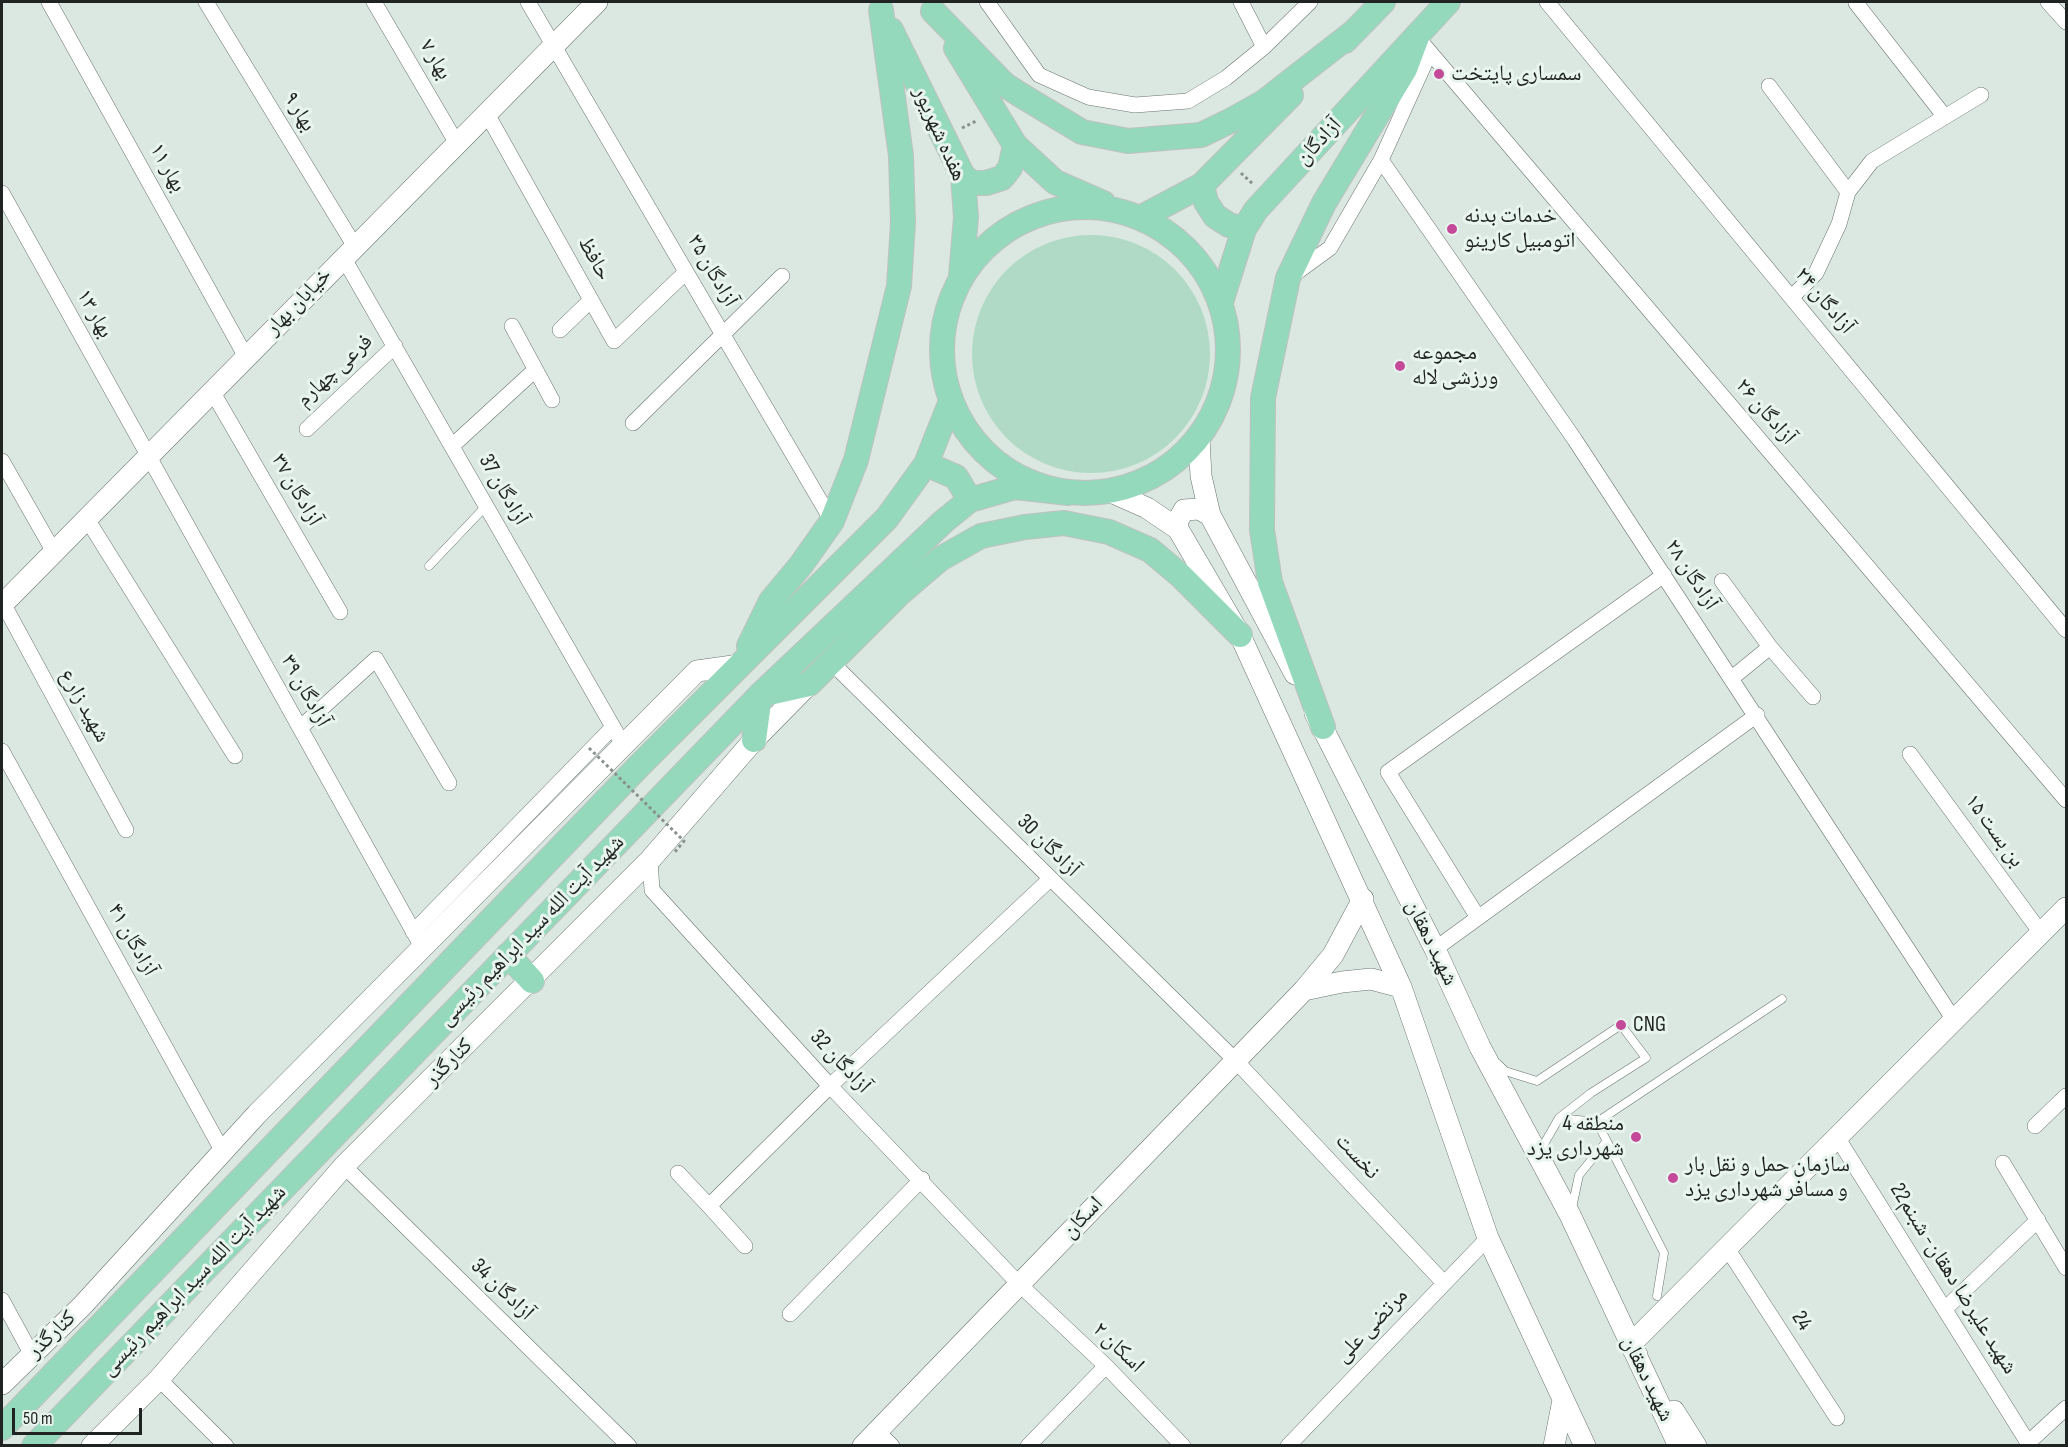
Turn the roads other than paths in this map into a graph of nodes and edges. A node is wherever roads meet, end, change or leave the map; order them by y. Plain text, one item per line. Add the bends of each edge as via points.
1 (49, 2) edge
2 (206, 2) edge
3 (374, 2) edge
4 (528, 2) edge
5 (597, 2) edge
6 (987, 2) edge
7 (1240, 2) edge
8 (1310, 2) edge
9 (1383, 2) edge
10 (1448, 2) edge
11 (1547, 2) edge
12 (2048, 2) edge
13 (1856, 3) edge
14 (878, 6) edge
15 (930, 6) edge
16 (2065, 19) edge
17 (1355, 31) junction
18 (552, 44) junction
19 (1423, 45) junction
20 (1264, 47) junction
21 (1769, 86) dead end
22 (1981, 95) dead end
23 (486, 112) junction
24 (1945, 117) junction
25 (456, 142) junction
26 (1015, 145) junction
27 (1381, 160) junction
28 (963, 176) junction
29 (1202, 185) junction
30 (1848, 192) junction
31 (2, 193) edge
32 (1116, 208) junction
33 (1142, 217) junction
34 (1244, 229) junction
35 (349, 251) junction
36 (686, 272) junction
37 (782, 276) dead end
38 (962, 276) junction
39 (1288, 279) junction
40 (1792, 297) junction
41 (591, 300) junction
42 (1221, 302) junction
43 (512, 326) dead end
44 (561, 330) dead end
45 (723, 336) junction
46 (394, 346) junction
47 (246, 357) junction
48 (535, 370) junction
49 (212, 391) junction
50 (552, 400) dead end
51 (951, 401) junction
52 (633, 423) dead end
53 (307, 429) dead end
54 (1199, 438) junction
55 (452, 446) junction
56 (148, 457) junction
57 (2, 461) edge
58 (926, 464) junction
59 (1111, 492) junction
60 (1069, 493) junction
61 (970, 500) junction
62 (486, 506) junction
63 (1210, 515) junction
64 (87, 519) junction
65 (832, 521) junction
66 (1178, 529) junction
67 (54, 552) junction
68 (429, 566) dead end
69 (1664, 575) junction
70 (1722, 581) dead end
71 (2, 604) edge
72 (340, 612) dead end
73 (2067, 630) edge
74 (1240, 635) junction
75 (1770, 648) junction
76 (830, 661) junction
77 (740, 665) junction
78 (1732, 678) junction
79 (809, 684) junction
80 (760, 695) junction
81 (1813, 697) dead end
82 (1757, 716) junction
83 (613, 727) junction
84 (1323, 727) junction
85 (300, 728) junction
86 (754, 740) junction
87 (624, 746) junction
88 (2, 750) edge
89 (1910, 754) dead end
90 (235, 756) dead end
91 (449, 783) dead end
92 (2067, 800) edge
93 (126, 830) dead end
94 (650, 860) junction
95 (1049, 880) junction
96 (1363, 899) junction
97 (1477, 916) junction
98 (2064, 918) edge
99 (2041, 933) junction
100 (418, 939) junction
101 (1435, 949) junction
102 (508, 956) junction
103 (532, 981) junction
104 (1401, 987) junction
105 (1304, 990) junction
106 (1782, 999) dead end
107 (1954, 1020) junction
108 (1480, 1047) junction
109 (1236, 1060) junction
110 (830, 1086) junction
111 (2067, 1096) edge
112 (1559, 1118) junction
113 (1597, 1122) junction
114 (2035, 1126) dead end
115 (1838, 1137) junction
116 (1606, 1142) junction
117 (223, 1152) junction
118 (1539, 1153) junction
119 (2003, 1163) dead end
120 (344, 1166) junction
121 (678, 1173) dead end
122 (922, 1179) junction
123 (709, 1206) junction
124 (1570, 1215) junction
125 (2038, 1220) junction
126 (1488, 1238) junction
127 (745, 1246) dead end
128 (1727, 1248) junction
129 (2067, 1269) edge
130 (1444, 1283) junction
131 (1019, 1284) junction
132 (1657, 1296) dead end
133 (2, 1300) edge
134 (1945, 1309) junction
135 (790, 1314) dead end
136 (1630, 1345) junction
137 (32, 1355) junction
138 (1106, 1366) junction
139 (159, 1379) junction
140 (2, 1384) edge
141 (1563, 1400) junction
142 (2067, 1408) edge
143 (1837, 1418) dead end
144 (2, 1428) edge
145 (877, 1441) edge
146 (2029, 1444) edge
147 (34, 1446) edge
148 (92, 1446) edge
149 (226, 1446) edge
150 (628, 1446) edge
151 (1028, 1446) edge
152 (1183, 1446) edge
153 (1288, 1446) edge
154 (1554, 1446) edge
155 (1585, 1446) edge
156 (1679, 1446) edge
157 (1696, 1446) edge

1 - 47 street, بهار ۱۱
2 - 35 street, بهار ۹
3 - 25 street, بهار ۷
4 - 18 street, آزادگان ۳۵
5 - 18 street, خیابان بهار
6 - 20 street via 1039,75 1088,97 1135,105 1188,101 1226,78
7 - 20 street
8 - 20 street
9 - 17 main road
10 - 19 main road, آزادگان
11 - 40 street, ۲۴ آزادگان
12 - 16 street
13 - 24 street
14 - 28 main road, هفده شهریور
14 - 65 main road via 901,156 903,223 899,286 856,460
15 - 17 main road via 1005,85 1082,132 1128,141 1201,135 1230,121 1264,102
15 - 26 main road
17 - 29 main road
18 - 23 street, خیابان بهار
18 - 36 street, آزادگان ۳۵
19 - 27 street
19 - 34 main road, آزادگان via 1256,210
19 - 39 main road via 1324,203
19 - 92 street, ۲۶ آزادگان
21 - 30 street
22 - 24 street
23 - 25 street, خیابان بهار
23 - 41 street, حافظ
24 - 30 street via 1872,161
25 - 35 street, خیابان بهار
26 - 28 main road via 1010,168 1002,178 972,183
26 - 32 main road via 1056,183
27 - 39 street via 1330,248
27 - 69 street, ۲۸ آزادگان
28 - 38 main road, هفده شهریور via 966,217
29 - 33 main road
29 - 34 main road via 1215,216
30 - 40 street via 1839,224 1816,273
31 - 56 street, بهار ۱۳
32 - 33 main road
32 - 38 main road via 1089,205 1053,209 1019,222 989,243
33 - 42 main road via 1176,237 1203,266
34 - 42 main road, آزادگان
35 - 46 street, آزادگان 37
35 - 47 street, خیابان بهار
36 - 41 street, حافظ via 614,341
36 - 45 street, آزادگان ۳۵
37 - 45 street
38 - 51 main road via 945,316 942,359
39 - 84 main road via 1263,398 1262,530 1270,582
40 - 73 street, ۲۴ آزادگان
41 - 44 street
42 - 54 main road via 1229,349 1221,396
43 - 48 street
45 - 52 street
45 - 65 street, آزادگان ۳۵
46 - 53 street, فرعی چهارم
46 - 55 street, آزادگان 37
47 - 49 street, خیابان بهار
48 - 50 street
48 - 55 street
49 - 56 street, خیابان بهار
49 - 72 street, آزادگان ۳۷
51 - 58 main road, شهید آیت الله سید ابراهیم رئیسی
51 - 60 main road via 970,435 997,464 1031,483
54 - 59 main road via 1174,463 1144,481
54 - 63 street, شهید دهقان via 1201,476
55 - 62 street, آزادگان 37
56 - 64 street, خیابان بهار
56 - 85 street, آزادگان ۳۹
57 - 67 street
58 - 61 main road via 956,477
58 - 77 main road, شهید آیت الله سید ابراهیم رئیسی via 887,518
59 - 60 main road
59 - 66 street, شهید دهقان via 1147,508
60 - 61 main road, شهید آیت الله سید ابراهیم رئیسی via 1015,487
61 - 80 main road, شهید آیت الله سید ابراهیم رئیسی
62 - 68 lane
62 - 83 street, آزادگان 37
63 - 66 street via 1199,509 1184,510
63 - 84 street, شهید دهقان
64 - 67 street, خیابان بهار
64 - 90 street
65 - 77 main road via 771,601
66 - 74 street, شهید دهقان
67 - 71 street, خیابان بهار
69 - 78 street, ۲۸ آزادگان
69 - 97 street via 1388,772
70 - 75 street
71 - 93 street, شهید زارع
74 - 76 main road via 1150,550 1109,532 1064,524 981,536 940,559
74 - 96 street, شهید دهقان
75 - 78 street
75 - 81 street
76 - 79 main road
76 - 95 street, آزادگان 30
77 - 87 street, کنارگذر via 697,670
77 - 144 main road, شهید آیت الله سید ابراهیم رئیسی
78 - 82 street, ۲۸ آزادگان
79 - 80 main road
79 - 86 street, کنارگذر
80 - 86 main road
80 - 102 main road, شهید آیت الله سید ابراهیم رئیسی
82 - 97 street
82 - 107 street, ۲۸ آزادگان
83 - 87 street, آزادگان 37
83 - 100 street
84 - 101 street, شهید دهقان
85 - 91 street via 376,658
85 - 100 street, آزادگان ۳۹
86 - 94 street, کنارگذر
87 - 100 street, کنارگذر
88 - 117 street, آزادگان ۴۱
89 - 99 street, بن بست ۱۵
94 - 103 street, کنارگذر
94 - 110 street, آزادگان 32 via 652,890
95 - 109 street, آزادگان 30
95 - 110 street
96 - 104 street, شهید دهقان
96 - 105 street, اسکان via 1333,955
97 - 101 street
98 - 99 street
99 - 107 street
100 - 117 street, کنارگذر
101 - 108 street, شهید دهقان
102 - 103 main road
102 - 147 main road, شهید آیت الله سید ابراهیم رئیسی
103 - 120 street, کنارگذر
104 - 105 street via 1371,979
104 - 126 street, شهید دهقان
105 - 109 street, اسکان
106 - 113 lane
107 - 115 street
108 - 112 lane via 1505,1071 1537,1081 1621,1024 1646,1058
108 - 118 street, شهید دهقان
109 - 130 street, نخست
109 - 131 street, اسکان
110 - 122 street, آزادگان 32
110 - 123 street
111 - 114 street
112 - 113 lane
112 - 118 lane
113 - 116 lane
115 - 128 street
115 - 134 street, شهید علیرضا دهقان- شبنم22
116 - 124 lane via 1579,1175
116 - 132 lane via 1664,1253
117 - 137 street, کنارگذر
118 - 124 street, شهید دهقان
119 - 125 street
120 - 139 street, کنارگذر
120 - 150 street, آزادگان 34
121 - 123 street
122 - 131 street, آزادگان 32
122 - 135 street
123 - 127 street
124 - 136 street, شهید دهقان
125 - 129 street
125 - 134 street
126 - 130 street, مرتضی علی
126 - 141 street, شهید دهقان
128 - 136 street
128 - 143 street, 24
130 - 153 street, مرتضی علی
131 - 138 street, اسکان ۲
131 - 145 street, اسکان
133 - 137 street
134 - 146 street, شهید علیرضا دهقان- شبنم22
136 - 156 street, شهید دهقان
136 - 157 street
137 - 140 street, کنارگذر
138 - 151 street
138 - 152 street, اسکان ۲
139 - 148 street, کنارگذر
139 - 149 street
141 - 154 street
141 - 155 street, شهید دهقان
142 - 146 street

